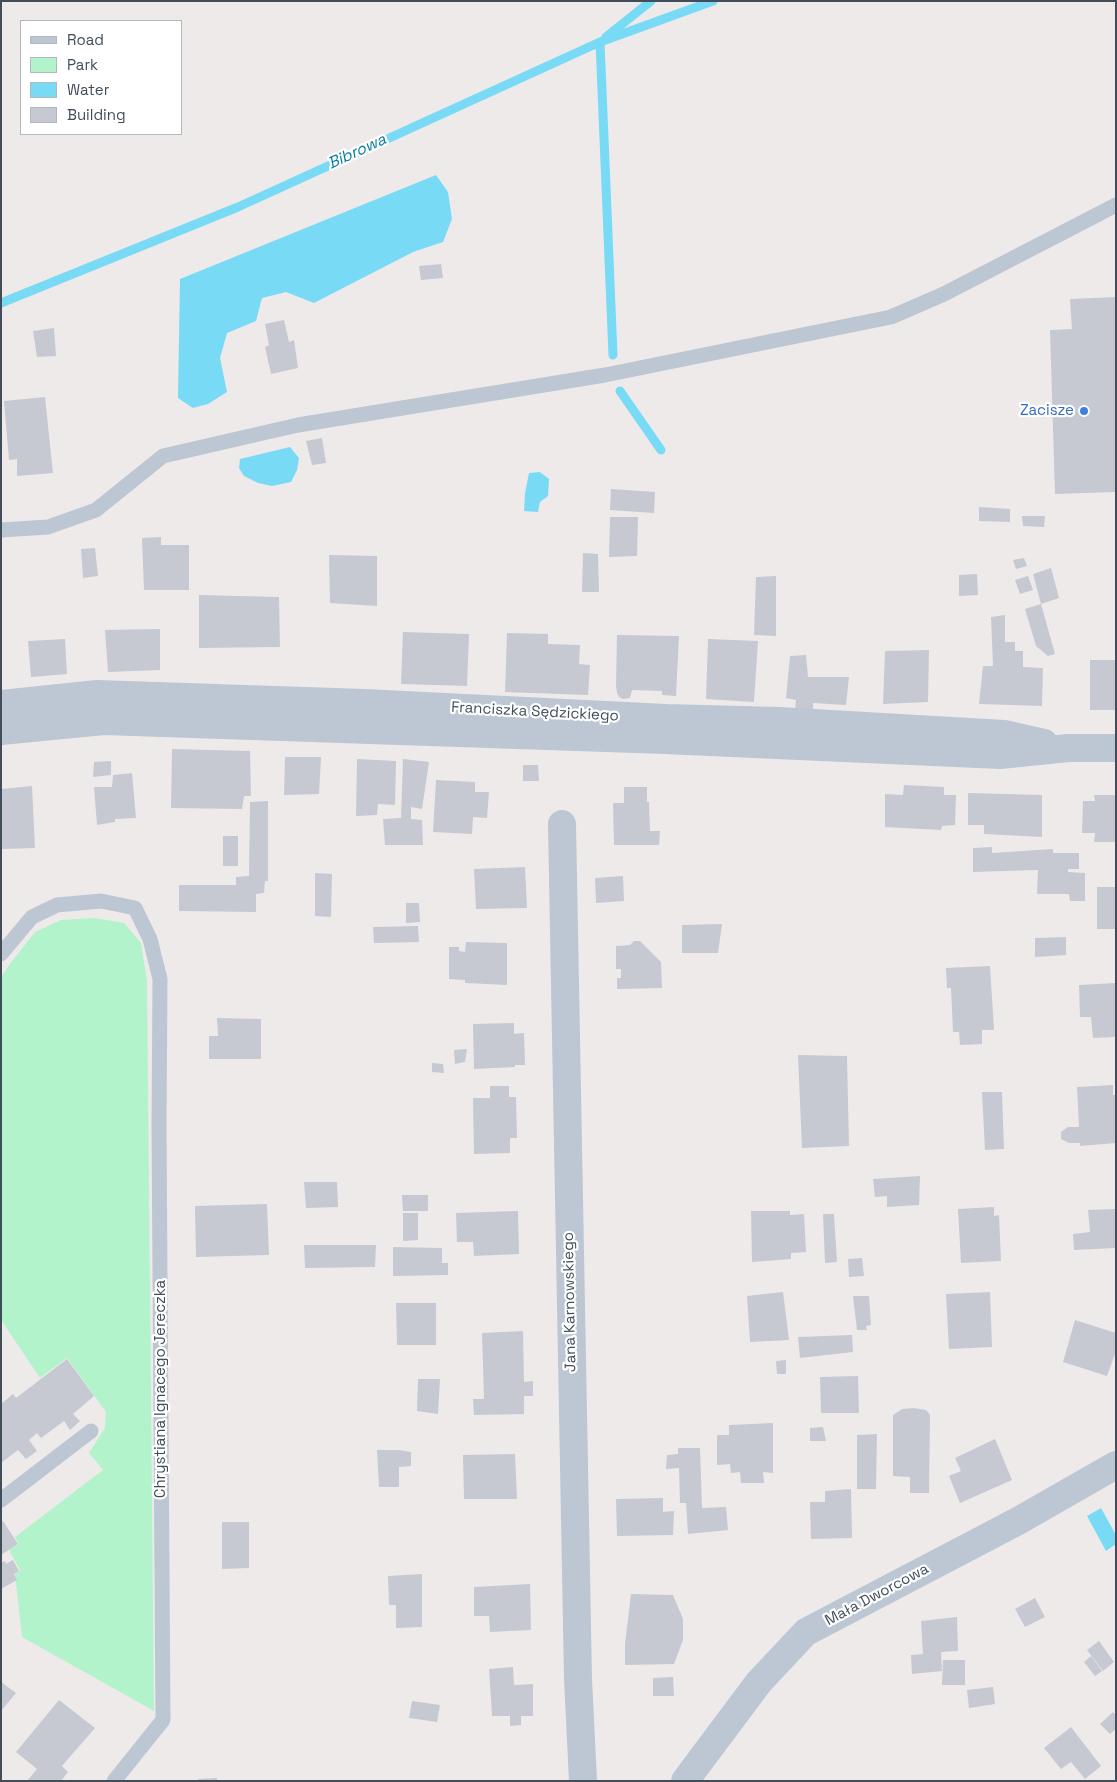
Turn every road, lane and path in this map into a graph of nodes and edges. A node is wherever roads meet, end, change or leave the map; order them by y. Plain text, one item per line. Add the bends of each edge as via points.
1 (1116, 205) edge
2 (1, 530) edge
3 (1, 704) edge
4 (1, 731) edge
5 (1068, 748) junction
6 (1116, 748) edge
7 (562, 824) dead end
8 (1, 954) edge
9 (91, 1431) dead end
10 (1116, 1465) edge
11 (1, 1500) edge
12 (114, 1781) edge
13 (583, 1781) edge
14 (685, 1781) edge

1 - 2 lane via 944,294 891,317 605,375 298,425 163,456 96,510 48,527
3 - 5 street, Franciszka Sędzickiego via 97,694 778,720 1004,734
4 - 5 street, Franciszka Sędzickiego via 104,721 1000,755
5 - 6 street, Franciszka Sędzickiego
7 - 13 street, Jana Karnowskiego via 577,1660
8 - 12 lane, Chrystiana Ignacego Jereczka via 32,917 57,905 101,901 135,908 150,939 160,979 163,1720
9 - 11 lane
10 - 14 street, Mała Dworcowa via 1018,1521 806,1632 759,1682

